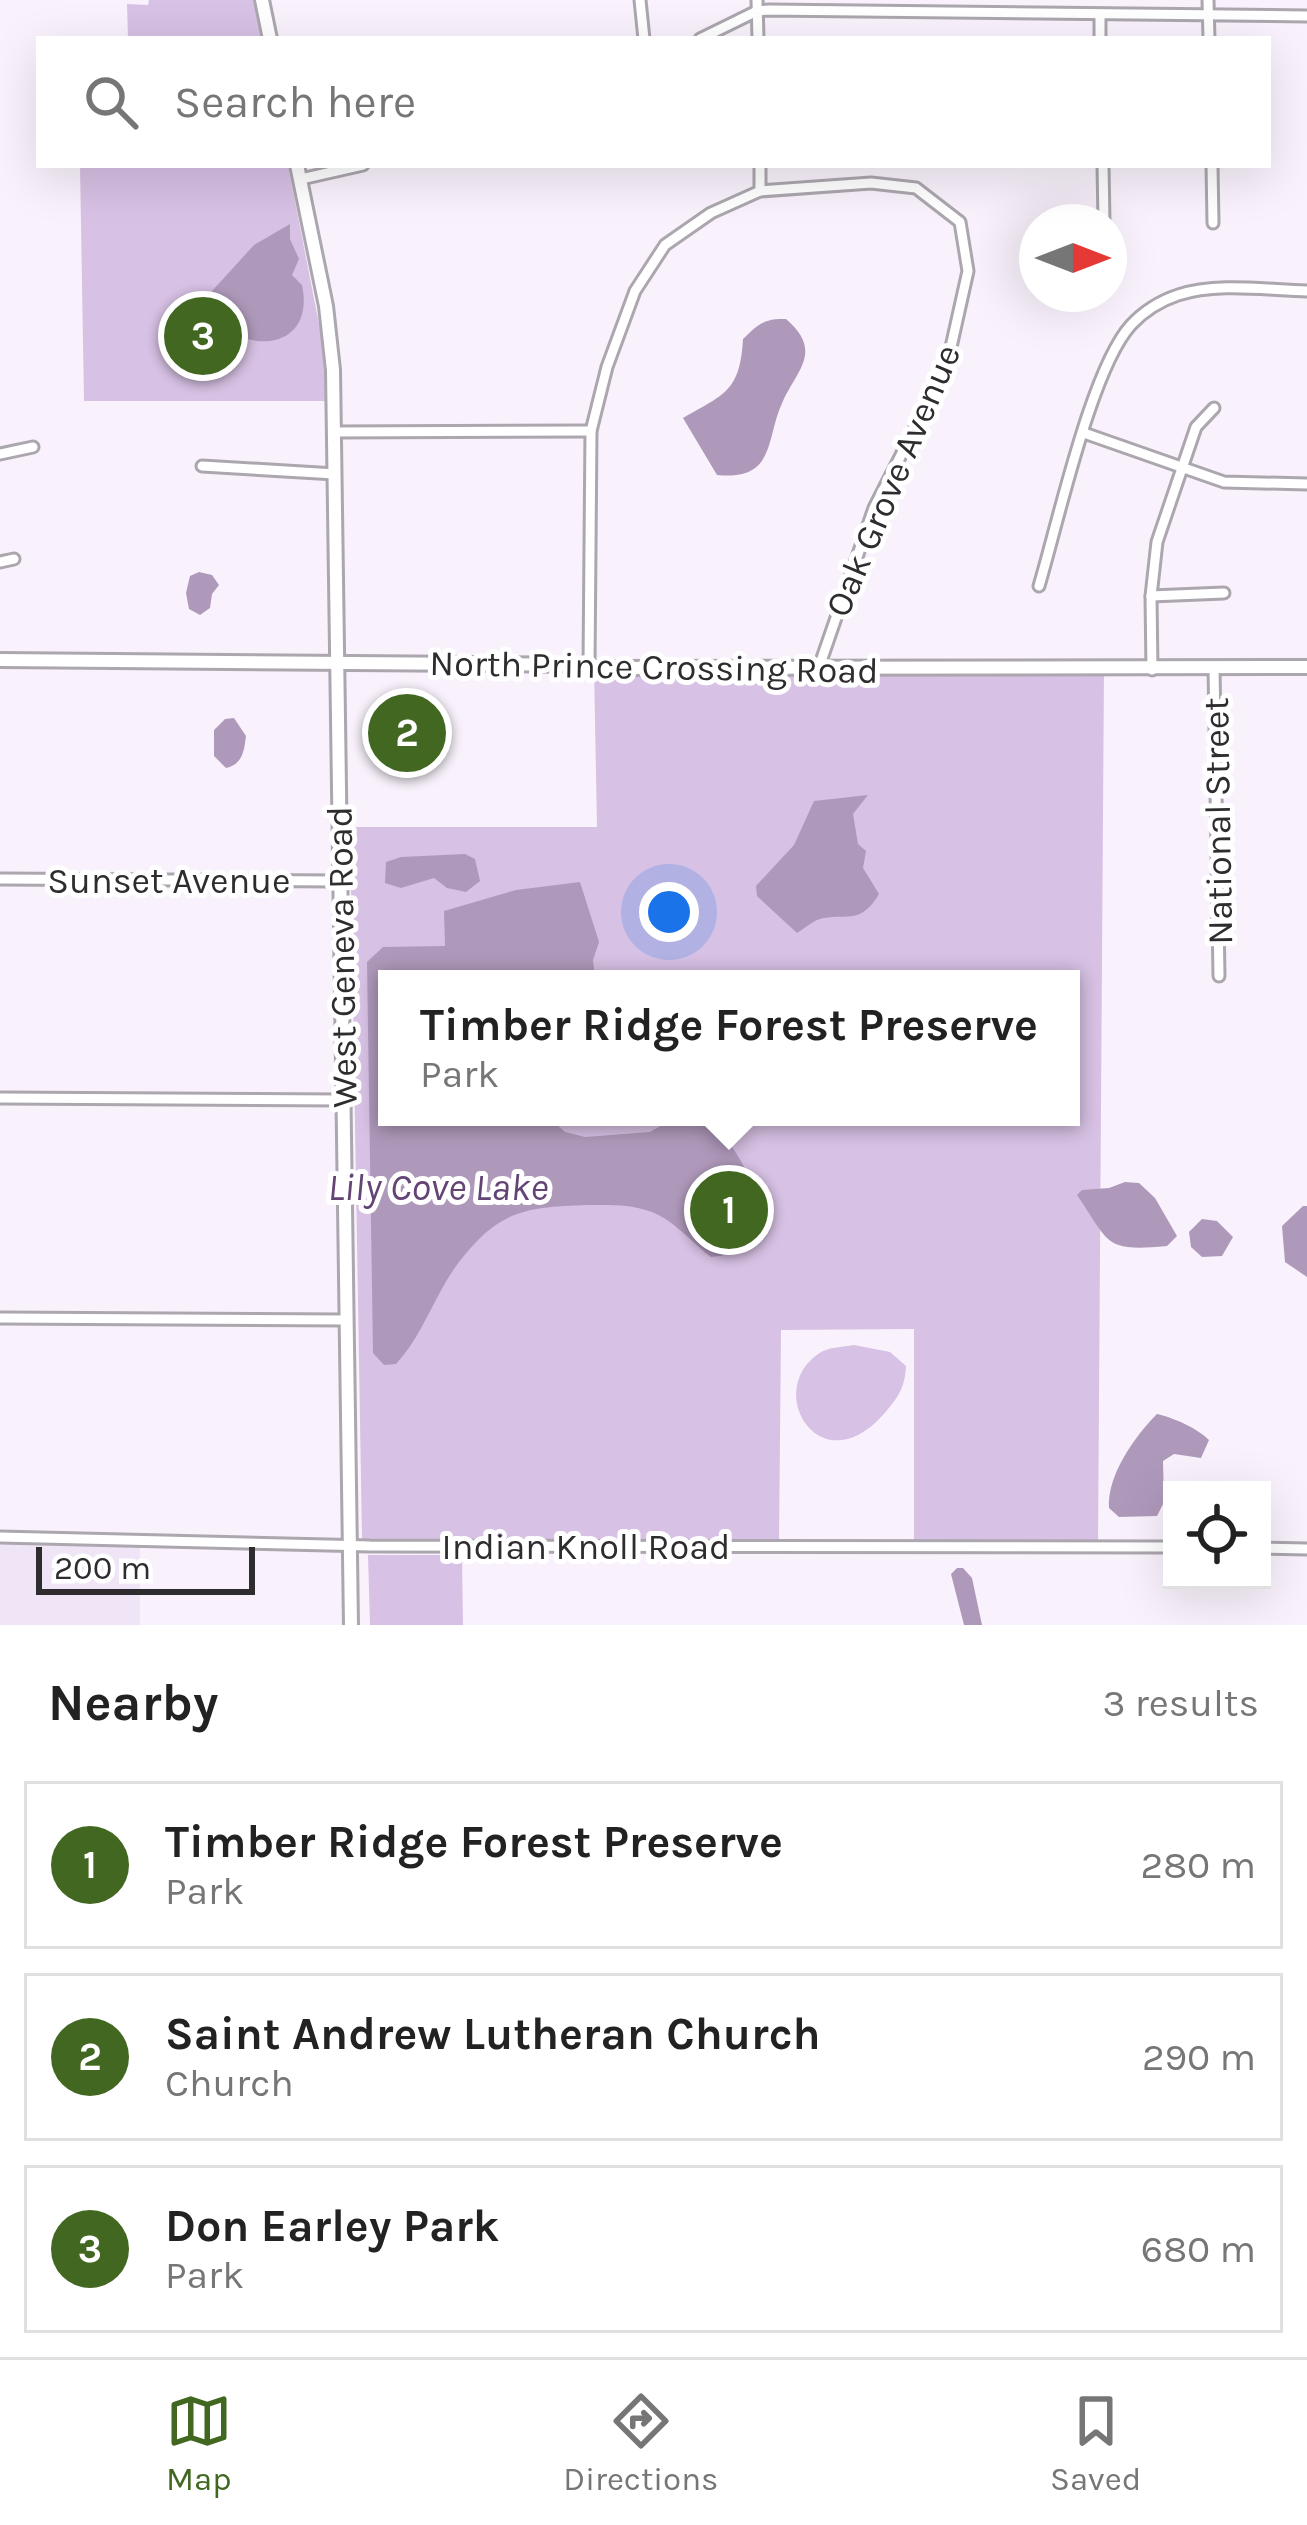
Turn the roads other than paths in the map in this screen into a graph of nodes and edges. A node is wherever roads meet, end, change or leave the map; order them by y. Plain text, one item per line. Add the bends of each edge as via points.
1 (262, 0) edge
2 (640, 0) edge
3 (1095, 0) edge
4 (1208, 0) edge
5 (757, 5) edge
6 (1098, 14) junction
7 (1209, 15) junction
8 (1307, 16) edge
9 (269, 36) edge
10 (644, 36) edge
11 (705, 36) edge
12 (758, 36) edge
13 (1100, 36) edge
14 (1209, 36) edge
15 (336, 168) edge
16 (760, 168) edge
17 (1103, 168) edge
18 (1212, 168) edge
19 (299, 172) edge
20 (760, 191) junction
21 (1104, 204) edge
22 (1214, 223) dead end
23 (1307, 291) edge
24 (1214, 408) dead end
25 (591, 430) junction
26 (335, 432) junction
27 (1084, 434) junction
28 (33, 447) dead end
29 (0, 454) edge
30 (202, 466) dead end
31 (1182, 467) junction
32 (335, 474) junction
33 (1307, 484) edge
34 (14, 559) dead end
35 (0, 562) edge
36 (1040, 586) dead end
37 (1224, 593) dead end
38 (1151, 596) junction
39 (0, 659) edge
40 (338, 662) junction
41 (589, 665) junction
42 (819, 667) junction
43 (1214, 667) junction
44 (1307, 668) edge
45 (1152, 670) junction
46 (0, 879) edge
47 (338, 881) junction
48 (1219, 976) dead end
49 (0, 1098) edge
50 (342, 1100) junction
51 (0, 1318) edge
52 (344, 1320) junction
53 (0, 1537) edge
54 (350, 1545) junction
55 (1163, 1547) edge
56 (1271, 1548) edge
57 (1307, 1549) edge
58 (351, 1625) edge

1 - 9 main road
2 - 10 street
3 - 6 street
4 - 7 street
5 - 6 street
5 - 11 street
5 - 12 street
6 - 7 street
6 - 13 street
7 - 8 street
7 - 14 street
15 - 19 street
16 - 20 street
17 - 21 street
18 - 22 street
19 - 26 main road, West Geneva Road via 326,306
20 - 25 street via 665,245 635,291
20 - 42 street, Oak Grove Avenue via 916,188 960,222 968,271 947,364 874,508
23 - 27 street via 1198,291 1153,307 1115,348
24 - 31 street via 1196,427
25 - 26 street
25 - 41 street
26 - 32 main road, West Geneva Road
27 - 31 street
27 - 36 street
28 - 29 street
30 - 32 street
31 - 33 street via 1231,483
31 - 38 street via 1157,542
32 - 40 main road, West Geneva Road
34 - 35 street
37 - 38 street
38 - 45 street
39 - 40 main road, North Prince Crossing Road
40 - 41 main road, North Prince Crossing Road
40 - 47 main road, West Geneva Road
41 - 42 main road, North Prince Crossing Road
42 - 45 main road, North Prince Crossing Road
43 - 44 main road, North Prince Crossing Road
43 - 45 main road, North Prince Crossing Road
43 - 48 street, National Street
46 - 47 street, Sunset Avenue
47 - 50 main road, West Geneva Road
49 - 50 street
50 - 52 main road, West Geneva Road
51 - 52 street
52 - 54 main road, West Geneva Road
53 - 54 street, Indian Knoll Road
54 - 55 street, Indian Knoll Road
54 - 58 main road, West Geneva Road
56 - 57 street

